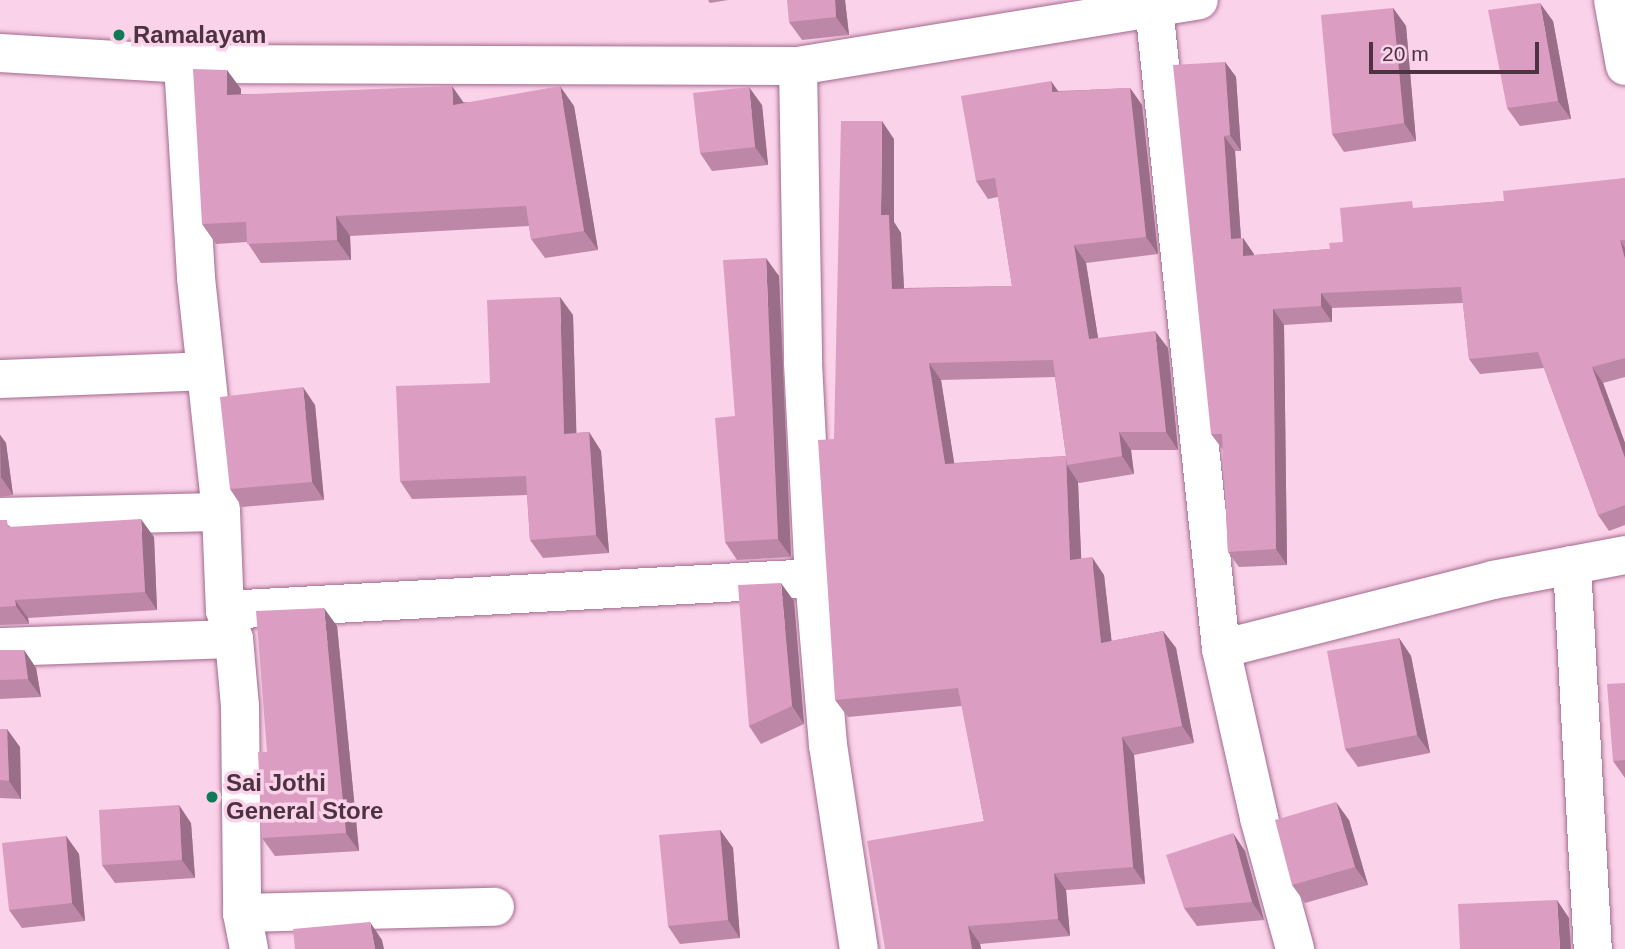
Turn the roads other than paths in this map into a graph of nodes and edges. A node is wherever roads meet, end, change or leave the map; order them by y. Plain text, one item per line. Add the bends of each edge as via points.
1 (1199, 0) edge
2 (1613, 0) edge
3 (1154, 7) junction
4 (0, 52) edge
5 (183, 64) junction
6 (797, 66) junction
7 (1625, 66) edge
8 (205, 371) junction
9 (0, 379) edge
10 (221, 512) junction
11 (0, 517) edge
12 (1625, 555) edge
13 (1572, 565) junction
14 (814, 578) junction
15 (230, 624) junction
16 (0, 647) edge
17 (1221, 649) junction
18 (495, 907) dead end
19 (246, 931) edge
20 (859, 949) edge
21 (1295, 949) edge
22 (1593, 949) edge

1 - 3 street
2 - 7 street
3 - 6 street
3 - 17 street
4 - 5 street
5 - 6 street
5 - 8 street
6 - 14 street via 803,363
8 - 9 street
8 - 10 street
10 - 11 street
10 - 15 street
12 - 13 street
13 - 17 street via 1417,598
13 - 22 street
14 - 15 street
14 - 20 street via 828,745
15 - 16 street
15 - 19 street
17 - 21 street via 1259,818
18 - 19 street

